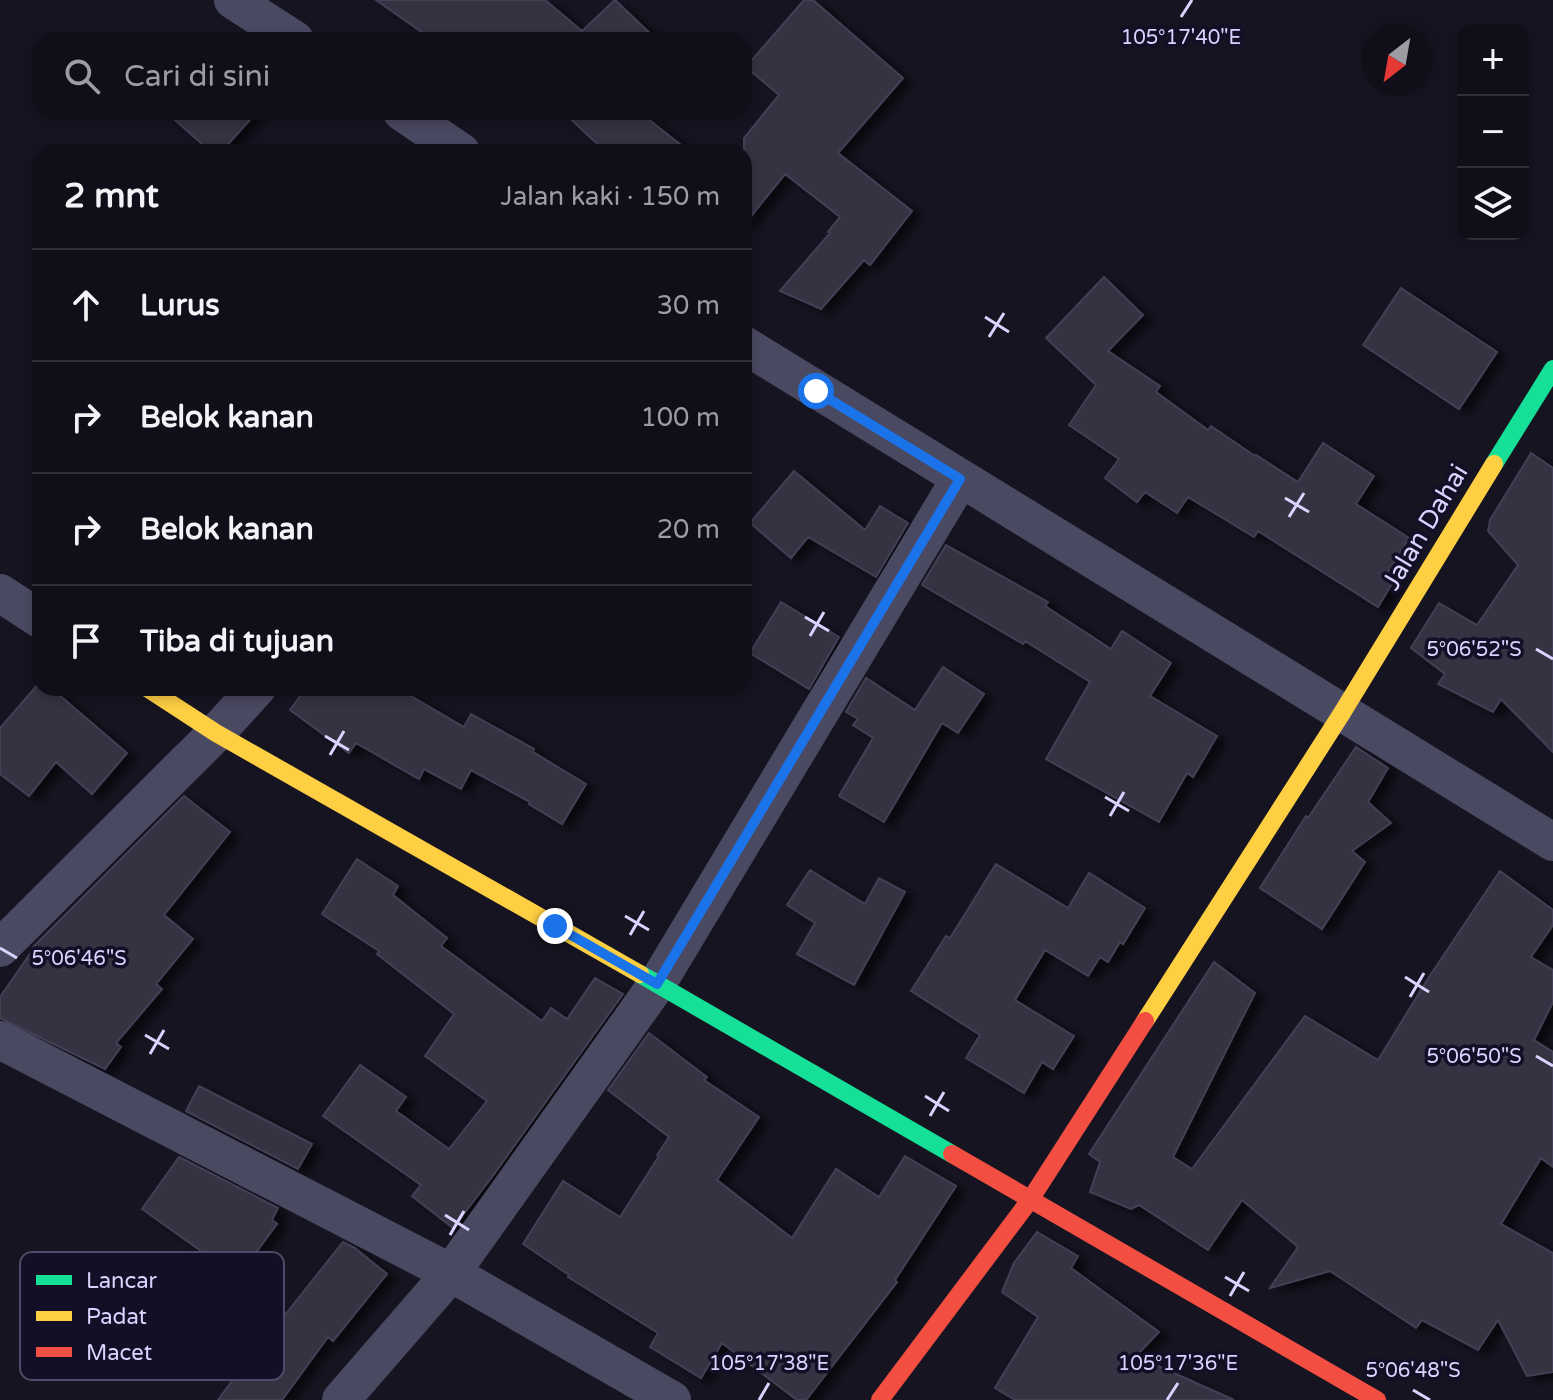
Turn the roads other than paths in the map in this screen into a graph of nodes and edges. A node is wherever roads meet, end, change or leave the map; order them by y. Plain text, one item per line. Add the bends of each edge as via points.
1 (233, 0) edge
2 (283, 32) edge
3 (414, 120) edge
4 (449, 144) edge
5 (752, 350) edge
6 (1553, 369) edge
7 (960, 479) junction
8 (0, 593) edge
9 (32, 614) edge
10 (159, 696) edge
11 (250, 696) edge
12 (1342, 713) junction
13 (216, 733) junction
14 (1553, 842) edge
15 (0, 948) edge
16 (657, 984) junction
17 (0, 1040) edge
18 (1030, 1200) junction
19 (451, 1273) junction
20 (341, 1400) edge
21 (672, 1400) edge
22 (880, 1400) edge
23 (1377, 1400) edge

1 - 2 street
3 - 4 street
5 - 7 street
6 - 12 street, Jalan Dahai
7 - 12 street
7 - 16 street
8 - 9 street
10 - 13 street
11 - 13 street
12 - 14 street
12 - 18 street, Jalan Dahai
13 - 15 street
13 - 16 street
16 - 18 street
16 - 19 street
17 - 19 street
18 - 22 street, Jalan Dahai
18 - 23 street
19 - 20 street
19 - 21 street

